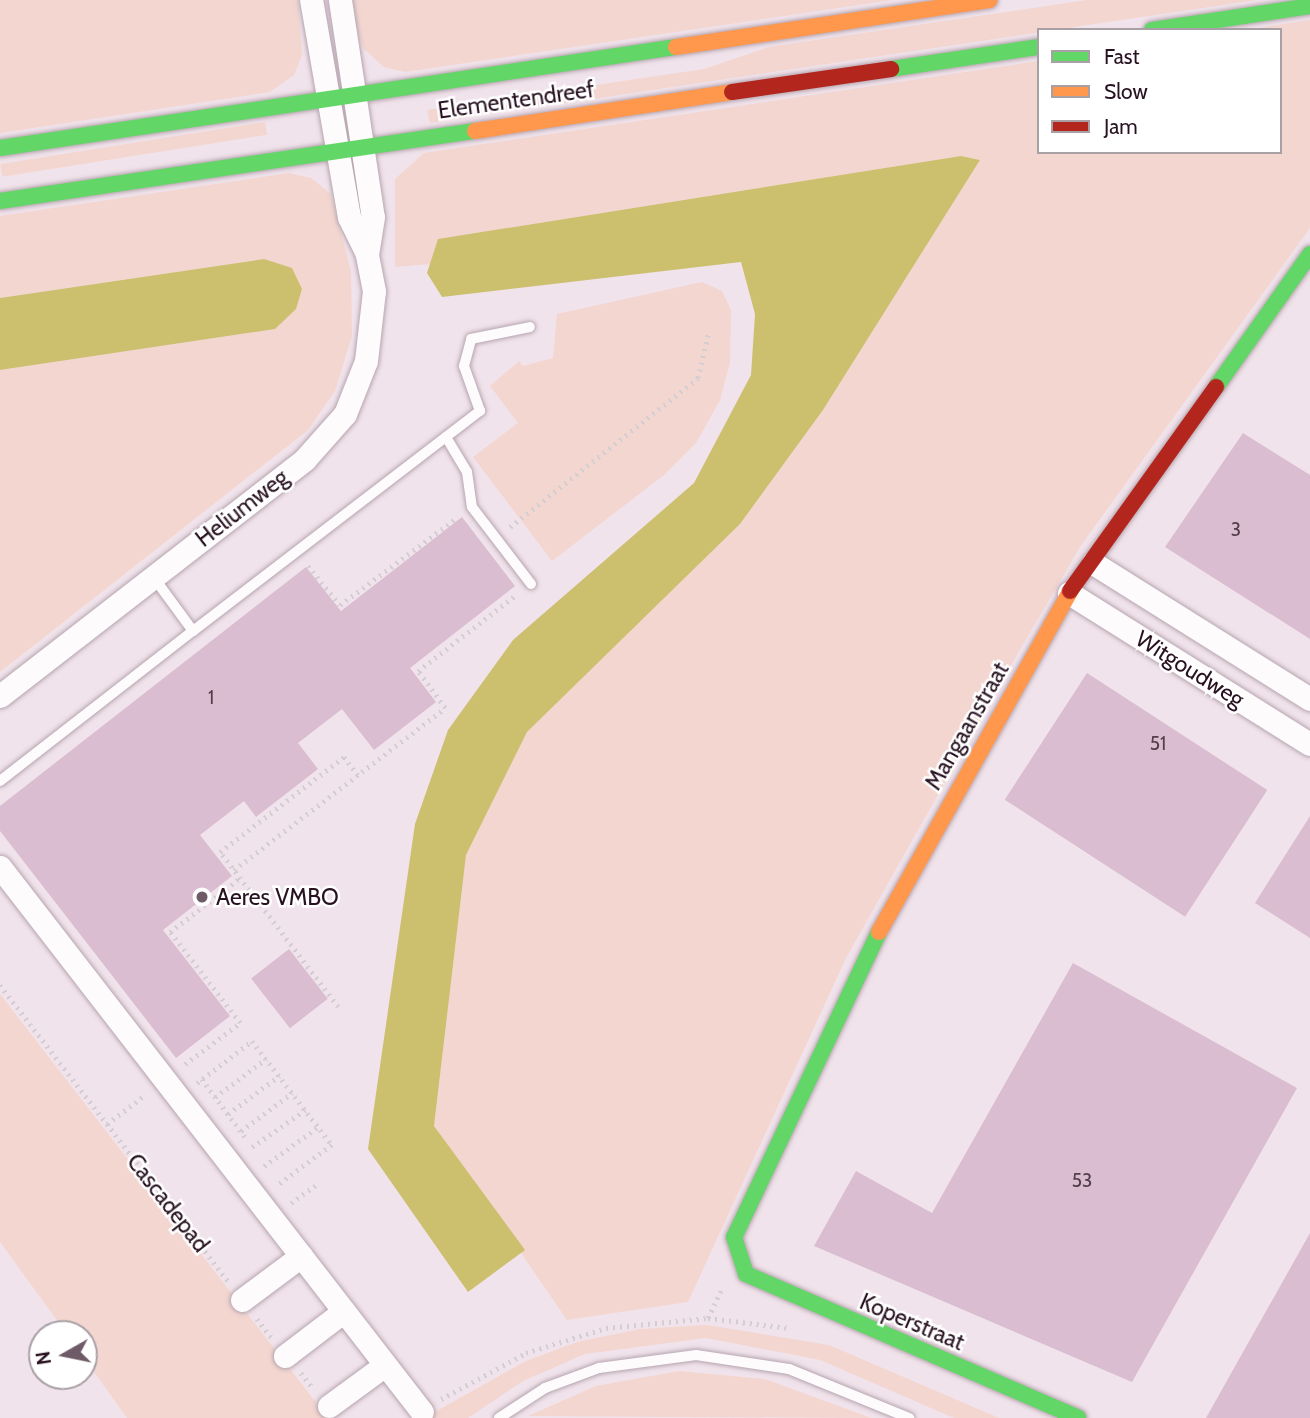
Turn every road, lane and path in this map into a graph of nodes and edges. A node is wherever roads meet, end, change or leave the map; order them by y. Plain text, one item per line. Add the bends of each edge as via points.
1 (311, 0) edge
2 (340, 0) edge
3 (990, 0) edge
4 (1310, 6) edge
5 (1165, 28) edge
6 (1037, 47) edge
7 (357, 96) junction
8 (328, 100) junction
9 (364, 147) junction
10 (0, 148) edge
11 (337, 150) junction
12 (0, 201) edge
13 (367, 254) junction
14 (1310, 254) edge
15 (530, 327) dead end
16 (708, 334) dead end
17 (446, 438) junction
18 (472, 507) junction
19 (496, 538) junction
20 (296, 552) junction
21 (1093, 562) junction
22 (154, 578) junction
23 (531, 584) joint
24 (1069, 593) junction
25 (193, 631) junction
26 (0, 696) edge
27 (1310, 699) edge
28 (1310, 744) edge
29 (358, 775) junction
30 (0, 781) edge
31 (0, 867) edge
32 (233, 870) junction
33 (240, 878) junction
34 (0, 985) edge
35 (338, 1007) dead end
36 (266, 1059) junction
37 (279, 1076) junction
38 (202, 1079) junction
39 (172, 1089) junction
40 (292, 1093) junction
41 (215, 1097) junction
42 (305, 1110) junction
43 (228, 1114) junction
44 (107, 1124) junction
45 (318, 1127) junction
46 (241, 1131) junction
47 (252, 1147) junction
48 (263, 1167) junction
49 (318, 1183) dead end
50 (274, 1188) junction
51 (301, 1256) junction
52 (736, 1257) joint
53 (242, 1300) junction
54 (344, 1311) junction
55 (285, 1356) junction
56 (385, 1365) junction
57 (329, 1406) joint
58 (422, 1412) dead end
59 (499, 1418) edge
60 (909, 1418) edge
61 (1078, 1418) edge

1 - 8 street, Heliumweg
2 - 7 street, Heliumweg
3 - 7 main road, Elementendreef
4 - 5 main road
6 - 9 main road, Elementendreef
7 - 8 main road, Elementendreef
7 - 9 street, Heliumweg
8 - 10 main road, Elementendreef
8 - 11 street, Heliumweg
9 - 11 main road, Elementendreef
9 - 13 street, Heliumweg via 373,217
11 - 12 main road, Elementendreef
11 - 13 street, Heliumweg via 349,217
13 - 22 street, Heliumweg via 372,324 345,414 305,458
14 - 21 main road, Mangaanstraat
15 - 17 lane via 481,334 467,344 464,366 480,411
16 - 19 path via 698,379
17 - 18 lane via 467,472
17 - 20 lane
18 - 19 lane
18 - 20 path via 340,605
19 - 23 lane
20 - 25 lane
21 - 24 main road, Mangaanstraat
21 - 27 street, Witgoudweg
22 - 25 lane
22 - 26 street, Heliumweg
23 - 29 path via 418,671 445,708
24 - 28 street, Witgoudweg
24 - 52 main road, Mangaanstraat via 894,901 739,1217
25 - 30 lane
29 - 32 path
29 - 32 path via 344,757 220,852
31 - 39 street
32 - 33 path
33 - 35 path
33 - 39 path via 170,932 240,1023
34 - 44 path, Cascadepad
36 - 37 path
36 - 38 path via 252,1041
36 - 41 path
37 - 40 path
37 - 43 path
38 - 39 path
38 - 41 path
39 - 44 path
39 - 51 street
40 - 42 path
40 - 46 path
41 - 43 path
42 - 45 path
42 - 47 path
43 - 46 path
44 - 53 path, Cascadepad
45 - 48 path
45 - 50 path via 332,1145
46 - 47 path
47 - 48 path
48 - 50 path
49 - 50 path via 288,1206
51 - 53 street
51 - 54 street
52 - 61 main road, Koperstraat via 746,1274 767,1285
53 - 55 path, Cascadepad
54 - 55 street
54 - 56 street
55 - 57 path, Cascadepad
56 - 57 street
56 - 58 street
59 - 60 lane via 545,1388 599,1368 696,1355 789,1369

